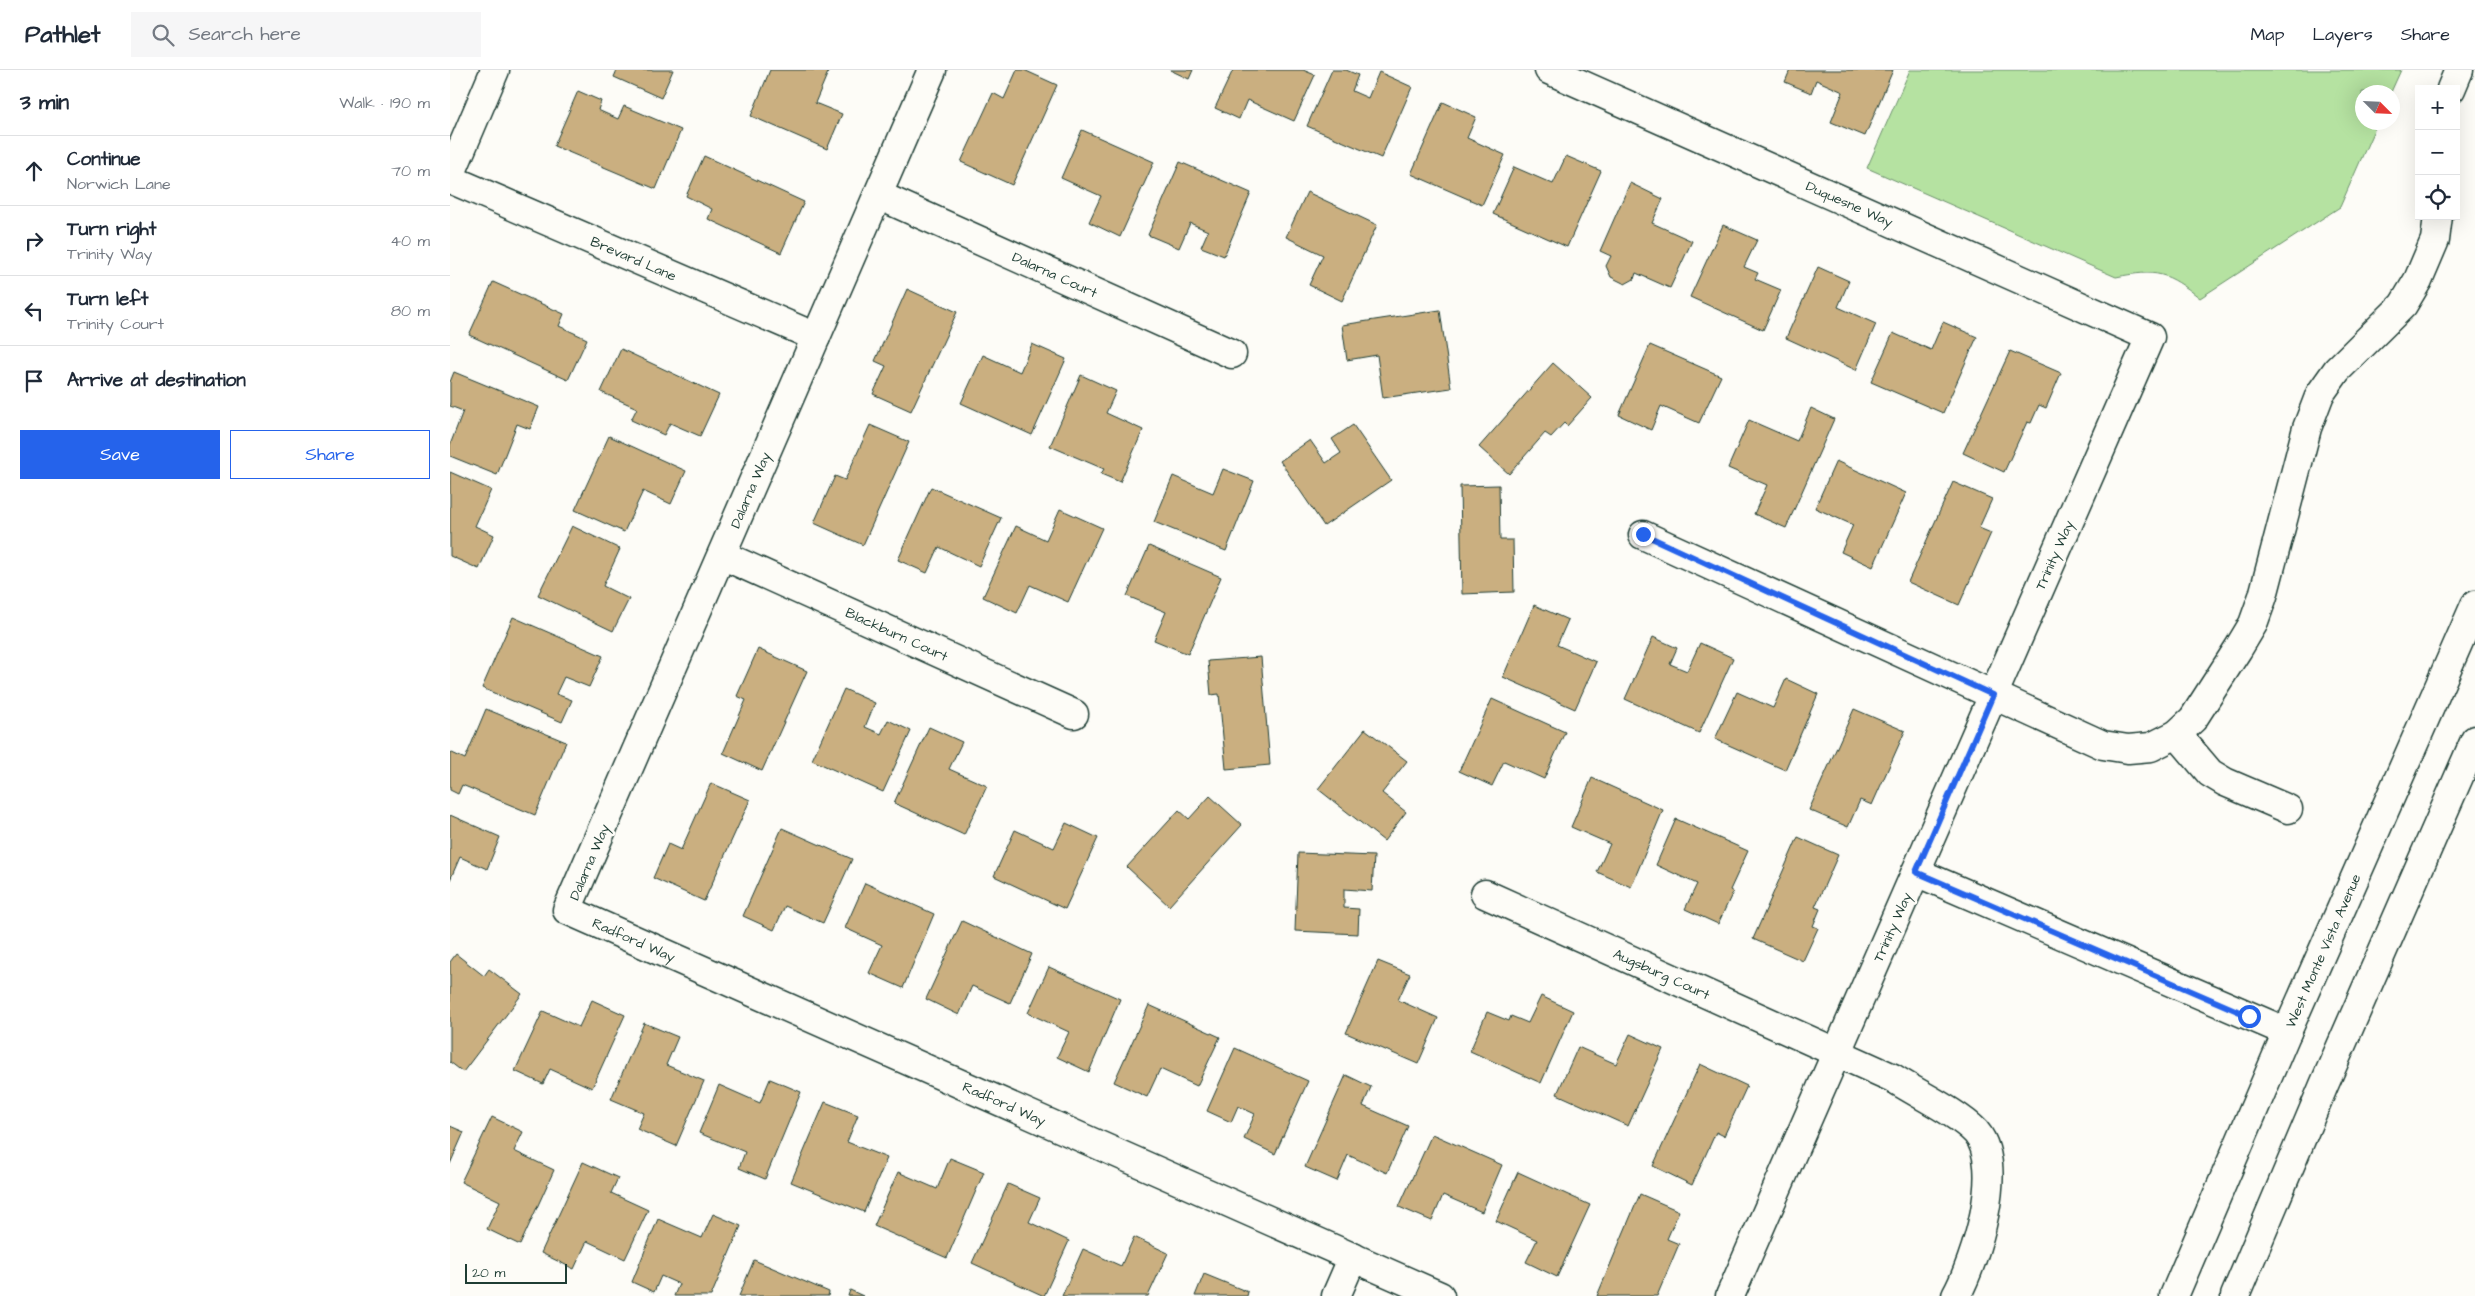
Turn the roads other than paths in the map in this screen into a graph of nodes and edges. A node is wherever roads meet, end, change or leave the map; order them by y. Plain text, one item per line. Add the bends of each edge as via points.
1 (495, 70) edge
2 (932, 70) edge
3 (1549, 70) edge
4 (2460, 70) edge
5 (2454, 85) edge
6 (450, 178) edge
7 (878, 196) junction
8 (2438, 220) edge
9 (816, 337) junction
10 (2150, 337) joint
11 (1232, 354) dead end
12 (1643, 534) dead end
13 (722, 555) junction
14 (2475, 605) edge
15 (1993, 695) junction
16 (1074, 714) dead end
17 (2177, 734) junction
18 (2475, 740) edge
19 (2288, 810) dead end
20 (1916, 872) junction
21 (1485, 894) dead end
22 (568, 910) joint
23 (2287, 1032) junction
24 (1837, 1052) junction
25 (1353, 1257) junction
26 (1336, 1296) edge
27 (1440, 1296) edge
28 (1730, 1296) edge
29 (1956, 1296) edge
30 (2174, 1296) edge
31 (2235, 1296) edge

1 - 6 street
2 - 7 street, Dalarna Way
3 - 10 street, Duquesne Way
4 - 5 street
6 - 9 street, Brevard Lane
7 - 9 street, Dalarna Way
7 - 11 street, Dalarna Court
8 - 17 street via 2435,240 2403,305 2337,370 2320,394 2307,428 2253,624 2193,719
9 - 13 street, Dalarna Way
10 - 15 street, Trinity Way
12 - 15 street
13 - 16 street, Blackburn Court
13 - 22 street, Dalarna Way
14 - 23 street, West Monte Vista Avenue
15 - 17 street via 2103,745 2128,749 2152,746
15 - 20 street, Trinity Way
17 - 19 street via 2210,773
18 - 31 street
20 - 23 street
20 - 24 street, Trinity Way
21 - 24 street, Augsburg Court
22 - 25 street, Radford Way
23 - 30 street, West Monte Vista Avenue
24 - 28 street, Trinity Way
24 - 29 street, Augsburg Court via 1893,1078 1976,1133 1986,1159 1987,1195 1976,1250
25 - 26 street
25 - 27 street, Radford Way

